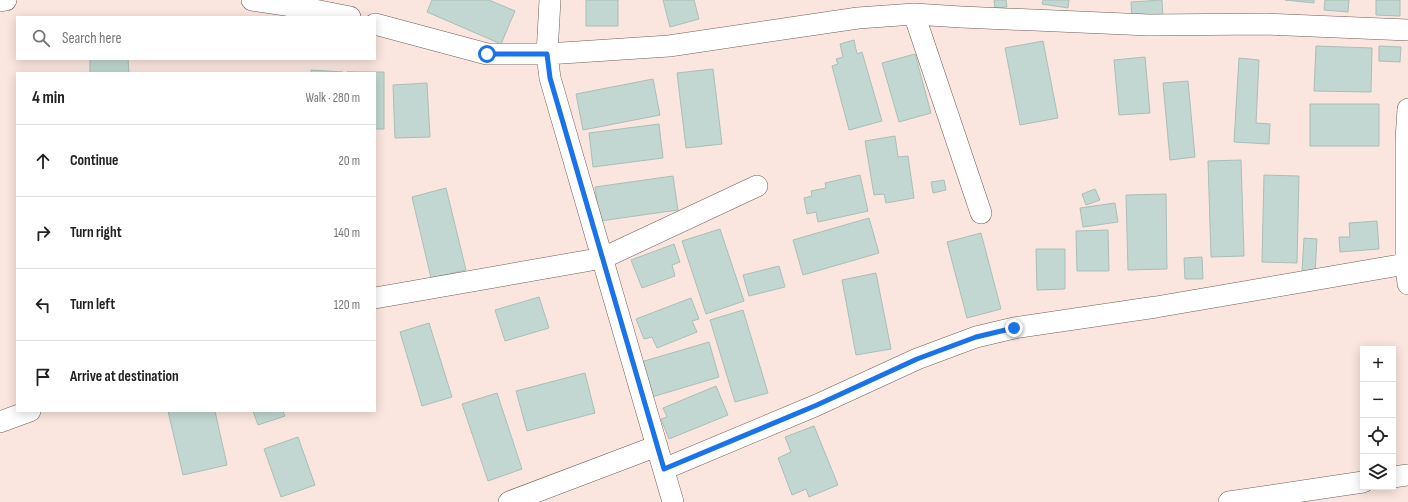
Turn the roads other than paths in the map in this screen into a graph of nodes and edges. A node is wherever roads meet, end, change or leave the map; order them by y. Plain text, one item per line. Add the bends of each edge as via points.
1 (6, 0) edge
2 (252, 0) edge
3 (550, 0) edge
4 (0, 1) edge
5 (983, 9) edge
6 (914, 14) junction
7 (345, 16) edge
8 (376, 24) edge
9 (1408, 30) edge
10 (547, 54) junction
11 (1408, 109) edge
12 (1407, 140) edge
13 (757, 186) dead end
14 (981, 213) dead end
15 (603, 258) junction
16 (1407, 274) edge
17 (376, 298) edge
18 (27, 412) edge
19 (0, 422) edge
20 (658, 446) junction
21 (664, 469) junction
22 (1408, 475) edge
23 (1396, 477) edge
24 (1360, 482) edge
25 (509, 502) edge
26 (674, 502) edge
27 (1229, 502) edge

1 - 4 street
2 - 7 street
3 - 10 street
5 - 6 street
5 - 9 street via 1149,25 1266,24
6 - 10 street via 858,18 669,46
6 - 14 street
8 - 10 street via 487,54
10 - 15 street via 550,78
11 - 12 street
12 - 16 street
13 - 15 street
15 - 17 street
15 - 20 street
16 - 21 street via 1156,307 1014,328 976,337 917,359 817,405
18 - 19 street
20 - 21 street
20 - 25 street
21 - 26 street
22 - 23 street
24 - 27 street

